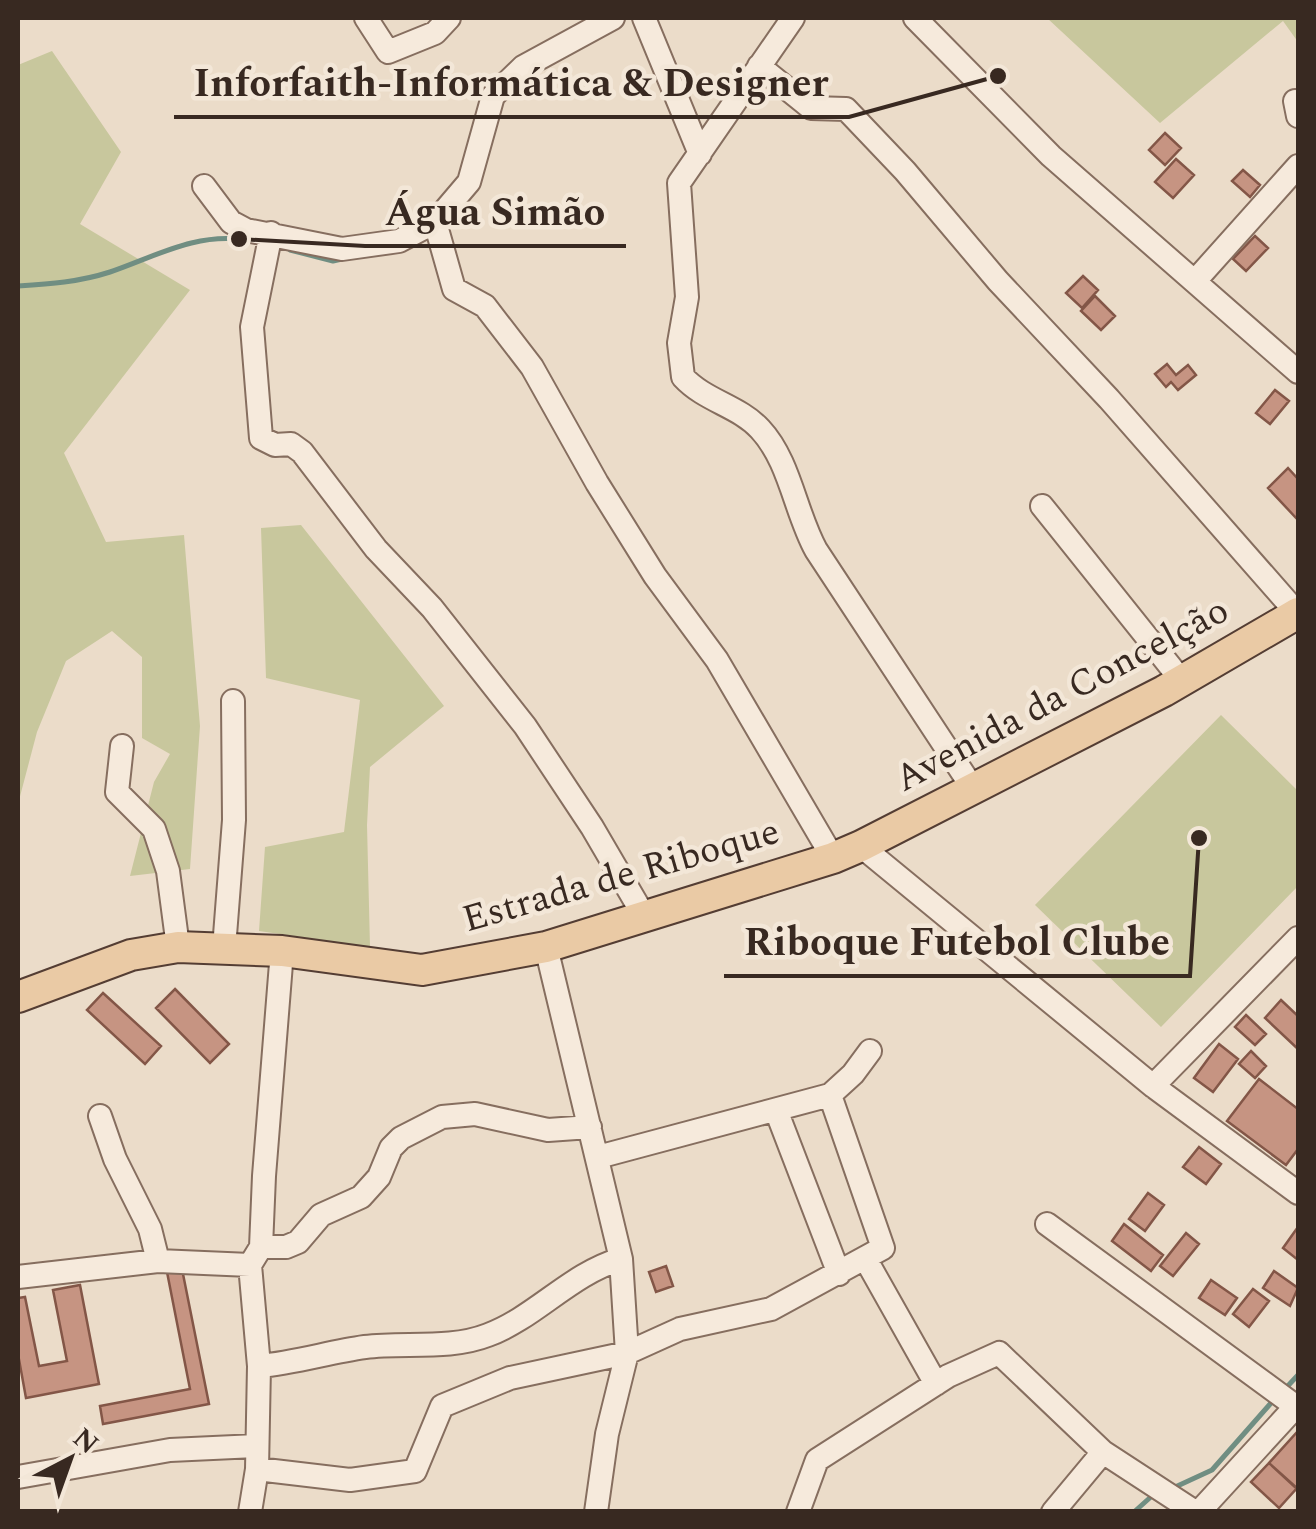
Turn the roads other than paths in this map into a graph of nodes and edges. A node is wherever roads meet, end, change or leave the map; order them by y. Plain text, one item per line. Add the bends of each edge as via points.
1 (366, 18) edge
2 (449, 18) edge
3 (613, 18) edge
4 (644, 18) edge
5 (793, 18) edge
6 (915, 18) edge
7 (760, 66) junction
8 (700, 154) junction
9 (1298, 166) edge
10 (204, 186) dead end
11 (434, 222) junction
12 (270, 233) junction
13 (1195, 281) junction
14 (1298, 372) edge
15 (1042, 506) dead end
16 (1298, 613) edge
17 (1182, 681) junction
18 (233, 701) dead end
19 (122, 746) dead end
20 (974, 790) junction
21 (847, 852) junction
22 (644, 916) junction
23 (1298, 938) edge
24 (546, 946) junction
25 (178, 947) junction
26 (224, 948) junction
27 (282, 952) junction
28 (18, 997) edge
29 (870, 1051) dead end
30 (1154, 1086) junction
31 (830, 1095) junction
32 (776, 1110) junction
33 (100, 1116) dead end
34 (590, 1127) junction
35 (598, 1157) junction
36 (1298, 1194) edge
37 (1047, 1224) dead end
38 (256, 1256) junction
39 (864, 1258) junction
40 (620, 1259) junction
41 (158, 1261) junction
42 (839, 1274) junction
43 (18, 1277) edge
44 (627, 1353) junction
45 (258, 1366) junction
46 (936, 1384) junction
47 (1298, 1406) edge
48 (1103, 1452) junction
49 (257, 1458) junction
50 (18, 1477) edge
51 (250, 1512) edge
52 (596, 1512) edge
53 (798, 1512) edge
54 (1053, 1512) edge
55 (1197, 1512) edge

1 - 2 street via 388,52 435,32
3 - 11 street via 523,67 493,96 469,182
4 - 8 street
5 - 7 street
6 - 13 street via 1051,156
7 - 8 street
7 - 16 street via 811,108 846,108
8 - 20 street via 679,183 686,297 682,377 751,422 776,451 816,550
9 - 13 street
10 - 12 street via 231,222
11 - 12 street via 400,241 342,249
11 - 21 street via 454,289 485,306 532,367 655,576
12 - 22 street via 252,327 261,438 302,452 376,549 432,608 525,726
13 - 14 street
15 - 17 street
16 - 17 main road, Avenida da Concelção
17 - 20 main road, Avenida da Concelção
18 - 26 street via 234,820
19 - 25 street via 118,792 154,829 168,871
20 - 21 main road, Avenida da Concelção
21 - 22 main road, Estrada de Riboque
21 - 30 street
22 - 24 main road, Estrada de Riboque
23 - 30 street
24 - 27 main road, Estrada de Riboque via 422,970
24 - 34 street
25 - 26 main road, Estrada de Riboque
25 - 28 main road, Estrada de Riboque via 131,955
26 - 27 main road, Estrada de Riboque
27 - 38 street
29 - 31 street
30 - 36 street
31 - 32 street
31 - 39 street via 883,1248
32 - 35 street
32 - 42 street
33 - 41 street
34 - 35 street
34 - 38 street via 548,1130 475,1114 442,1117 401,1138 361,1197 321,1215 298,1242
35 - 40 street
37 - 47 street
38 - 41 street
38 - 45 street
39 - 42 street
39 - 46 street
40 - 44 street
40 - 45 street via 592,1268 483,1338 366,1347
41 - 43 street
42 - 44 street via 771,1308 680,1329
44 - 49 street via 510,1378 442,1406 415,1471 350,1480
44 - 52 street
45 - 49 street
46 - 48 street via 999,1353
46 - 53 street via 817,1460
47 - 55 street
48 - 54 street
48 - 55 street
49 - 50 street via 170,1450
49 - 51 street

